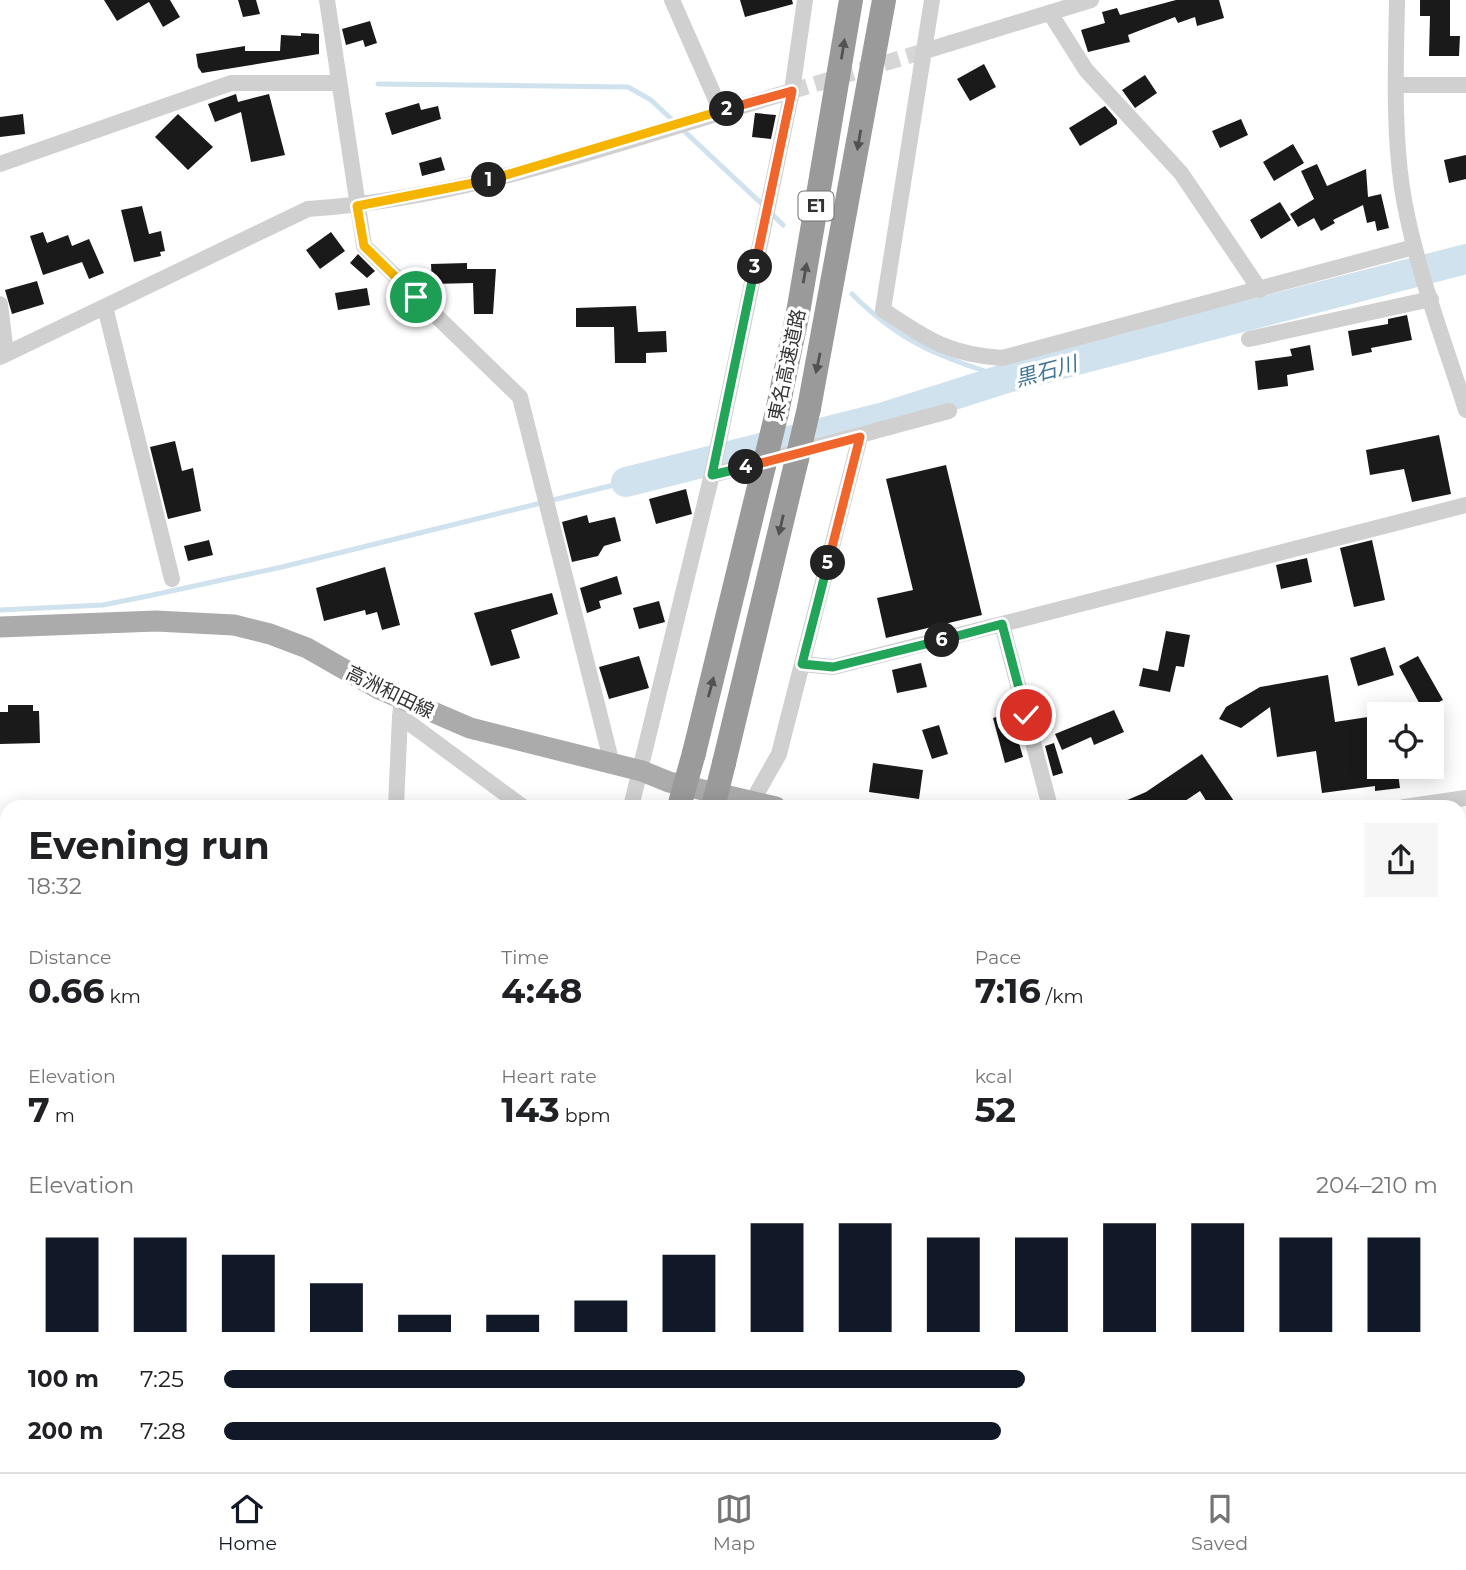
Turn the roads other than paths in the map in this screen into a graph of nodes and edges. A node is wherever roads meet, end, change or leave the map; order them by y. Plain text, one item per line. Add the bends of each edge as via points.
1 (327, 0) edge
2 (672, 0) edge
3 (805, 0) edge
4 (851, 0) edge
5 (884, 0) edge
6 (932, 0) edge
7 (1091, 0) edge
8 (1397, 0) edge
9 (1049, 13) junction
10 (925, 51) junction
11 (339, 83) junction
12 (1396, 85) junction
13 (1466, 85) edge
14 (792, 91) junction
15 (721, 111) junction
16 (0, 164) edge
17 (357, 206) junction
18 (1415, 249) junction
19 (1260, 290) junction
20 (1430, 294) junction
21 (0, 304) edge
22 (105, 307) junction
23 (1249, 339) dead end
24 (3, 356) edge
25 (1466, 410) edge
26 (949, 411) dead end
27 (860, 437) junction
28 (712, 473) junction
29 (1466, 505) edge
30 (172, 579) dead end
31 (1002, 624) junction
32 (0, 627) edge
33 (802, 664) junction
34 (401, 708) junction
35 (612, 764) junction
36 (642, 771) junction
37 (396, 800) edge
38 (514, 800) edge
39 (633, 800) edge
40 (682, 800) edge
41 (715, 800) edge
42 (747, 800) edge
43 (765, 800) edge
44 (1048, 800) edge

1 - 11 street
2 - 15 street
3 - 14 street
40 -> 4 highway, 東名高速道路 / E1, bridge via 777,412
5 -> 41 highway, 東名高速道路 / E1, bridge via 809,408
6 - 10 street
7 - 9 street
8 - 12 street
9 - 10 street
9 - 19 street via 1086,70 1181,173
10 - 19 street via 883,310 929,339 966,355 1002,358
11 - 16 street via 231,83
11 - 17 street
12 - 13 street
12 - 18 street via 1402,187
14 - 15 street
14 - 28 street
15 - 17 street via 489,180
17 - 22 street via 308,209
17 - 35 street via 364,246 520,397
18 - 19 street
18 - 20 street
20 - 23 street
20 - 25 street
21 - 24 street
22 - 24 street
22 - 30 street
26 - 27 street
27 - 28 street
27 - 33 street
28 - 36 street
29 - 31 street
31 - 33 street via 833,667
31 - 44 street
32 - 34 main road, 高洲和田線 via 156,621 234,625 307,648
33 - 43 street
34 - 35 main road, 高洲和田線
34 - 37 street
34 - 38 street
35 - 36 main road, 高洲和田線
36 - 39 street
36 - 42 main road, 高洲和田線

